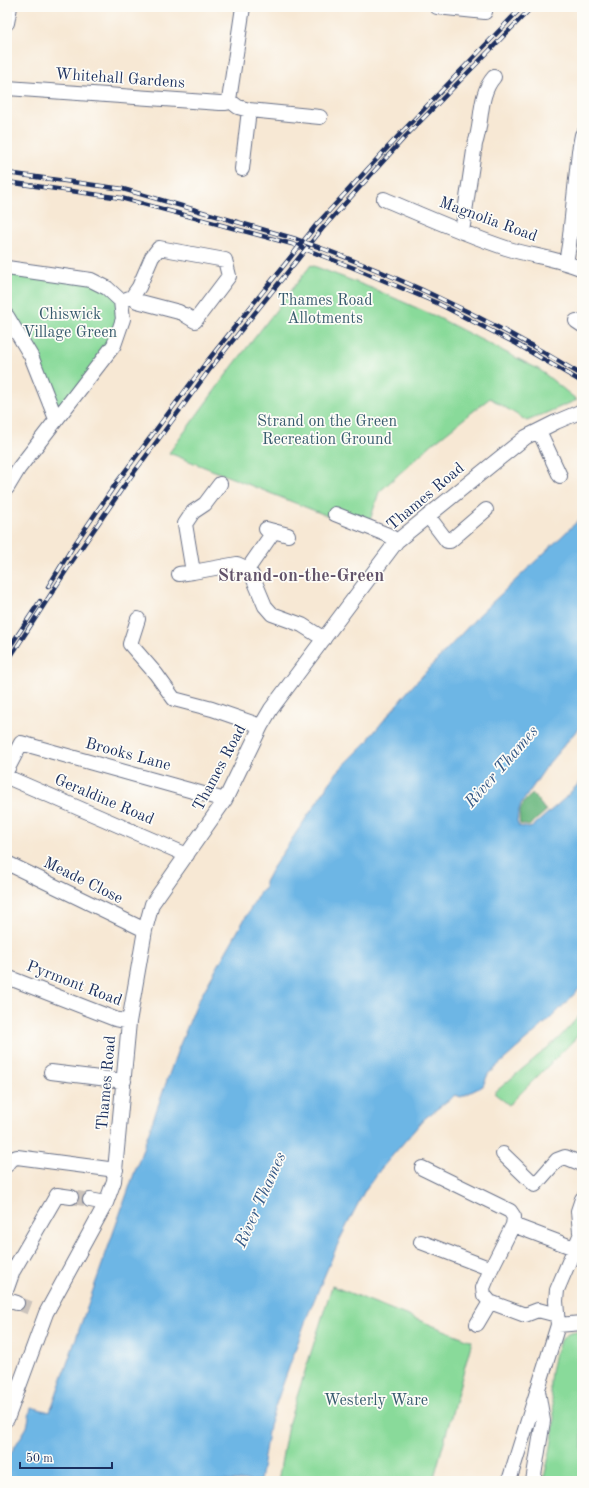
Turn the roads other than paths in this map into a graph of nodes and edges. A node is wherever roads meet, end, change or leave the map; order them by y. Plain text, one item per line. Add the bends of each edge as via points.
1 (10, 7) edge
2 (244, 7) edge
3 (437, 7) edge
4 (485, 12) dead end
5 (7, 23) edge
6 (494, 77) dead end
7 (7, 88) edge
8 (230, 100) junction
9 (248, 110) junction
10 (320, 117) dead end
11 (582, 135) edge
12 (579, 165) edge
13 (242, 168) dead end
14 (384, 199) dead end
15 (462, 232) junction
16 (566, 263) junction
17 (7, 268) edge
18 (582, 269) edge
19 (126, 299) junction
20 (7, 316) edge
21 (582, 411) edge
22 (56, 419) junction
23 (539, 431) junction
24 (560, 476) dead end
25 (220, 484) dead end
26 (7, 488) edge
27 (486, 510) dead end
28 (335, 514) dead end
29 (428, 516) junction
30 (288, 535) dead end
31 (397, 541) junction
32 (247, 570) junction
33 (138, 619) dead end
34 (324, 639) junction
35 (261, 726) junction
36 (14, 750) edge
37 (7, 770) edge
38 (7, 777) edge
39 (225, 800) junction
40 (187, 855) junction
41 (7, 863) edge
42 (145, 930) junction
43 (7, 977) edge
44 (129, 1022) junction
45 (50, 1072) dead end
46 (124, 1081) junction
47 (503, 1154) dead end
48 (582, 1164) edge
49 (7, 1165) edge
50 (422, 1168) dead end
51 (116, 1170) junction
52 (71, 1197) tunnel mouth
53 (582, 1199) edge
54 (90, 1200) tunnel mouth
55 (106, 1203) junction
56 (513, 1225) junction
57 (581, 1231) edge
58 (421, 1242) dead end
59 (574, 1248) junction
60 (491, 1269) junction
61 (7, 1288) edge
62 (490, 1302) junction
63 (557, 1320) junction
64 (582, 1323) edge
65 (477, 1324) dead end
66 (538, 1386) junction
67 (12, 1390) edge
68 (7, 1419) edge
69 (509, 1481) edge
70 (533, 1481) edge

1 - 5 street
2 - 8 street
3 - 4 street
6 - 15 street via 489,82 484,96
7 - 8 street, Whitehall Gardens via 220,103
8 - 9 street via 238,108
9 - 10 street
9 - 13 street
11 - 12 street
12 - 16 street
14 - 15 street, Magnolia Road
15 - 16 street, Magnolia Road via 513,250
16 - 18 street, Magnolia Road
17 - 19 street via 91,280
19 - 19 street via 139,287 152,257 159,248 225,260 229,276 195,321 182,313
19 - 22 street via 123,319 114,345
20 - 22 street via 31,356
21 - 23 street, Thames Road
22 - 26 street
23 - 24 street
23 - 29 street, Thames Road via 516,444
25 - 32 street via 185,524 186,573 237,564
27 - 29 street via 450,541 447,541
28 - 31 street
29 - 31 street, Thames Road
30 - 32 street via 270,530
31 - 34 street, Thames Road
32 - 34 street via 252,575 265,606 272,614 302,625
33 - 35 street via 130,644 174,698
34 - 35 street, Thames Road
35 - 39 street, Thames Road
36 - 37 street
36 - 39 street, Brooks Lane
38 - 40 street, Geraldine Road
39 - 40 street, Thames Road
40 - 42 street, Thames Road via 152,904
41 - 42 street, Meade Close
42 - 44 street, Thames Road
43 - 44 street, Pyrmont Road via 115,1019
44 - 46 street, Thames Road
45 - 46 street
46 - 51 street, Thames Road
47 - 48 street via 535,1185 557,1160 565,1157
49 - 51 street via 12,1159 17,1158
50 - 56 street via 510,1211 514,1217
51 - 55 street, Thames Road
52 - 61 street via 57,1195 13,1271
53 - 57 street via 578,1211
54 - 55 street
55 - 67 street, Thames Road via 55,1295 41,1312
56 - 59 street
56 - 60 street
57 - 59 street
58 - 60 street
59 - 63 street via 557,1290
60 - 62 street via 483,1288 484,1295
62 - 63 street via 525,1315 538,1310
62 - 65 street
63 - 64 street
63 - 66 street
66 - 69 street
66 - 70 street via 543,1421
67 - 68 street, Thames Road

